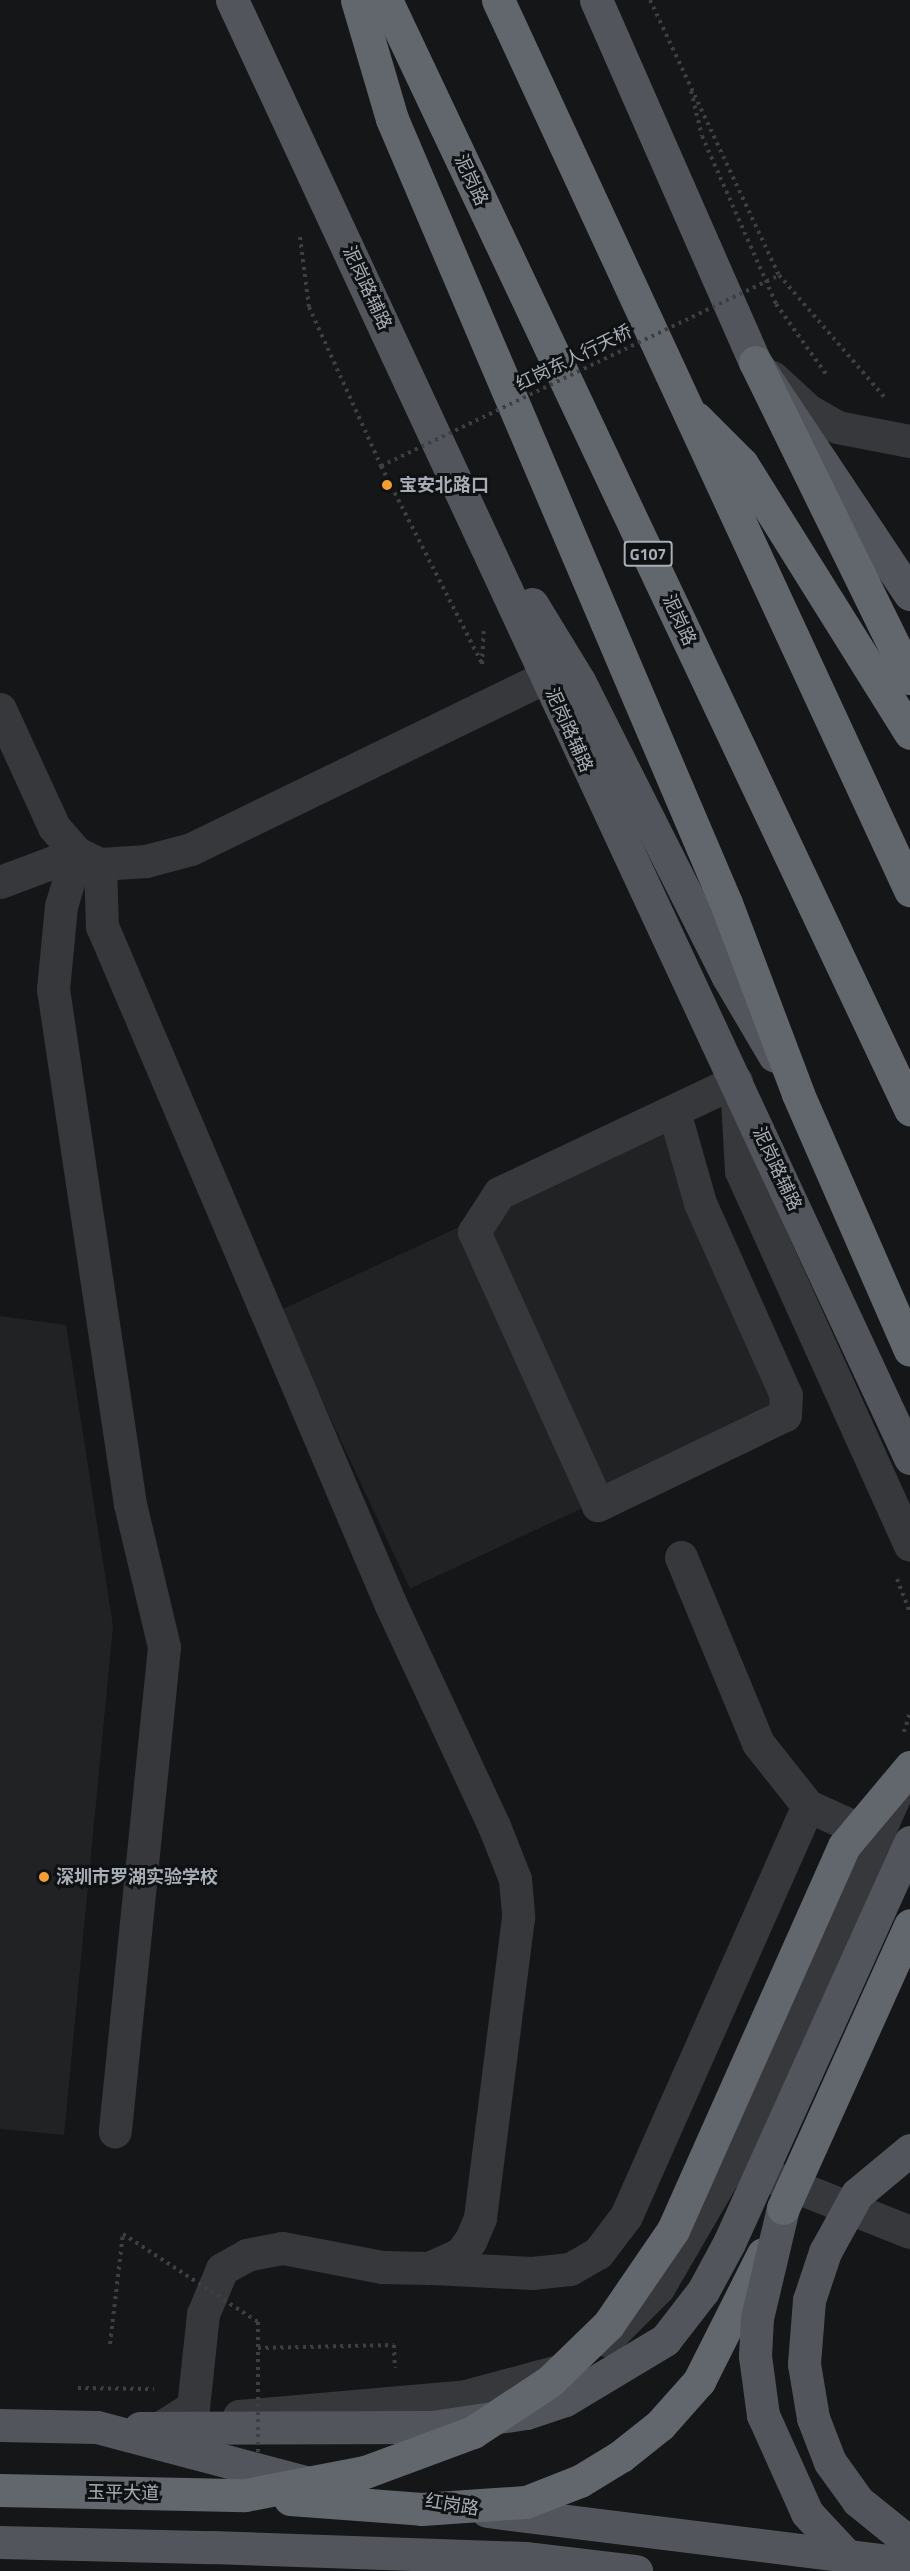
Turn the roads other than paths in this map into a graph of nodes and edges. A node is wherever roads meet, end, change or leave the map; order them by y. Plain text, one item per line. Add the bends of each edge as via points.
1 (232, 0) edge
2 (357, 0) edge
3 (386, 0) edge
4 (498, 0) edge
5 (596, 0) edge
6 (755, 362) junction
7 (680, 402) junction
8 (910, 441) edge
9 (462, 493) junction
10 (910, 594) edge
11 (546, 677) junction
12 (910, 678) edge
13 (0, 709) edge
14 (910, 733) edge
15 (88, 859) junction
16 (0, 882) edge
17 (910, 891) edge
18 (736, 1081) junction
19 (798, 1094) junction
20 (910, 1109) edge
21 (674, 1111) junction
22 (910, 1350) edge
23 (910, 1458) edge
24 (910, 1545) edge
25 (681, 1557) dead end
26 (910, 1762) edge
27 (910, 1767) edge
28 (808, 1806) junction
29 (877, 1837) junction
30 (910, 1842) edge
31 (910, 1925) edge
32 (115, 2132) dead end
33 (910, 2150) edge
34 (732, 2161) junction
35 (783, 2208) junction
36 (910, 2232) edge
37 (428, 2268) junction
38 (0, 2425) edge
39 (97, 2427) junction
40 (159, 2428) junction
41 (197, 2428) junction
42 (0, 2490) edge
43 (245, 2495) junction
44 (0, 2542) edge
45 (910, 2543) edge
46 (910, 2564) edge
47 (636, 2571) edge
48 (861, 2571) edge

1 - 9 main road, 泥岗路辅路
2 - 19 highway via 392,119 726,903
3 - 20 highway, 泥岗路 / G107
4 - 7 highway
5 - 6 main road
6 - 8 street via 808,410 837,427
6 - 10 main road
6 - 12 highway
7 - 14 highway via 742,464
7 - 17 highway
9 - 11 main road, 泥岗路辅路
9 - 19 main road via 579,681 728,977
11 - 15 street via 191,849 146,861
11 - 18 main road, 泥岗路辅路
13 - 15 street via 54,827
15 - 16 street
15 - 32 street via 61,906 53,989 130,1504 164,1647
15 - 37 street via 102,926 390,1603 515,1879 518,1917 480,2218 460,2254
18 - 21 street
18 - 23 main road, 泥岗路辅路
18 - 24 street via 741,1171
19 - 22 highway
21 - 21 street via 498,1193 474,1232 598,1505 785,1415 786,1395 700,1203
25 - 28 street via 758,1743
26 - 29 street
27 - 43 highway, bridge via 844,1846 673,2230 608,2325 533,2394 473,2432 376,2469
28 - 29 street
28 - 37 street via 626,2216 598,2253 570,2269 532,2273
29 - 34 street
30 - 41 main road, bridge via 729,2243 703,2291 665,2340 566,2400 526,2413 432,2427
31 - 35 highway, bridge
33 - 45 main road, bridge via 857,2194 825,2252 809,2300 804,2364 813,2418 830,2462 858,2501
34 - 36 street
34 - 41 street via 658,2288 624,2325 558,2371 466,2396 237,2416
35 - 43 highway, bridge via 737,2315 699,2381 660,2425 580,2481 526,2502 470,2509
35 - 48 main road, bridge via 758,2318 756,2374 763,2415 807,2513
37 - 40 street via 382,2267 282,2248 247,2255 222,2269 203,2314 193,2407
38 - 39 main road, 红岗路
39 - 40 main road
39 - 46 main road, 红岗路 via 274,2477 574,2524
40 - 41 main road
42 - 43 highway, 玉平大道
44 - 47 main road, bridge via 525,2558

